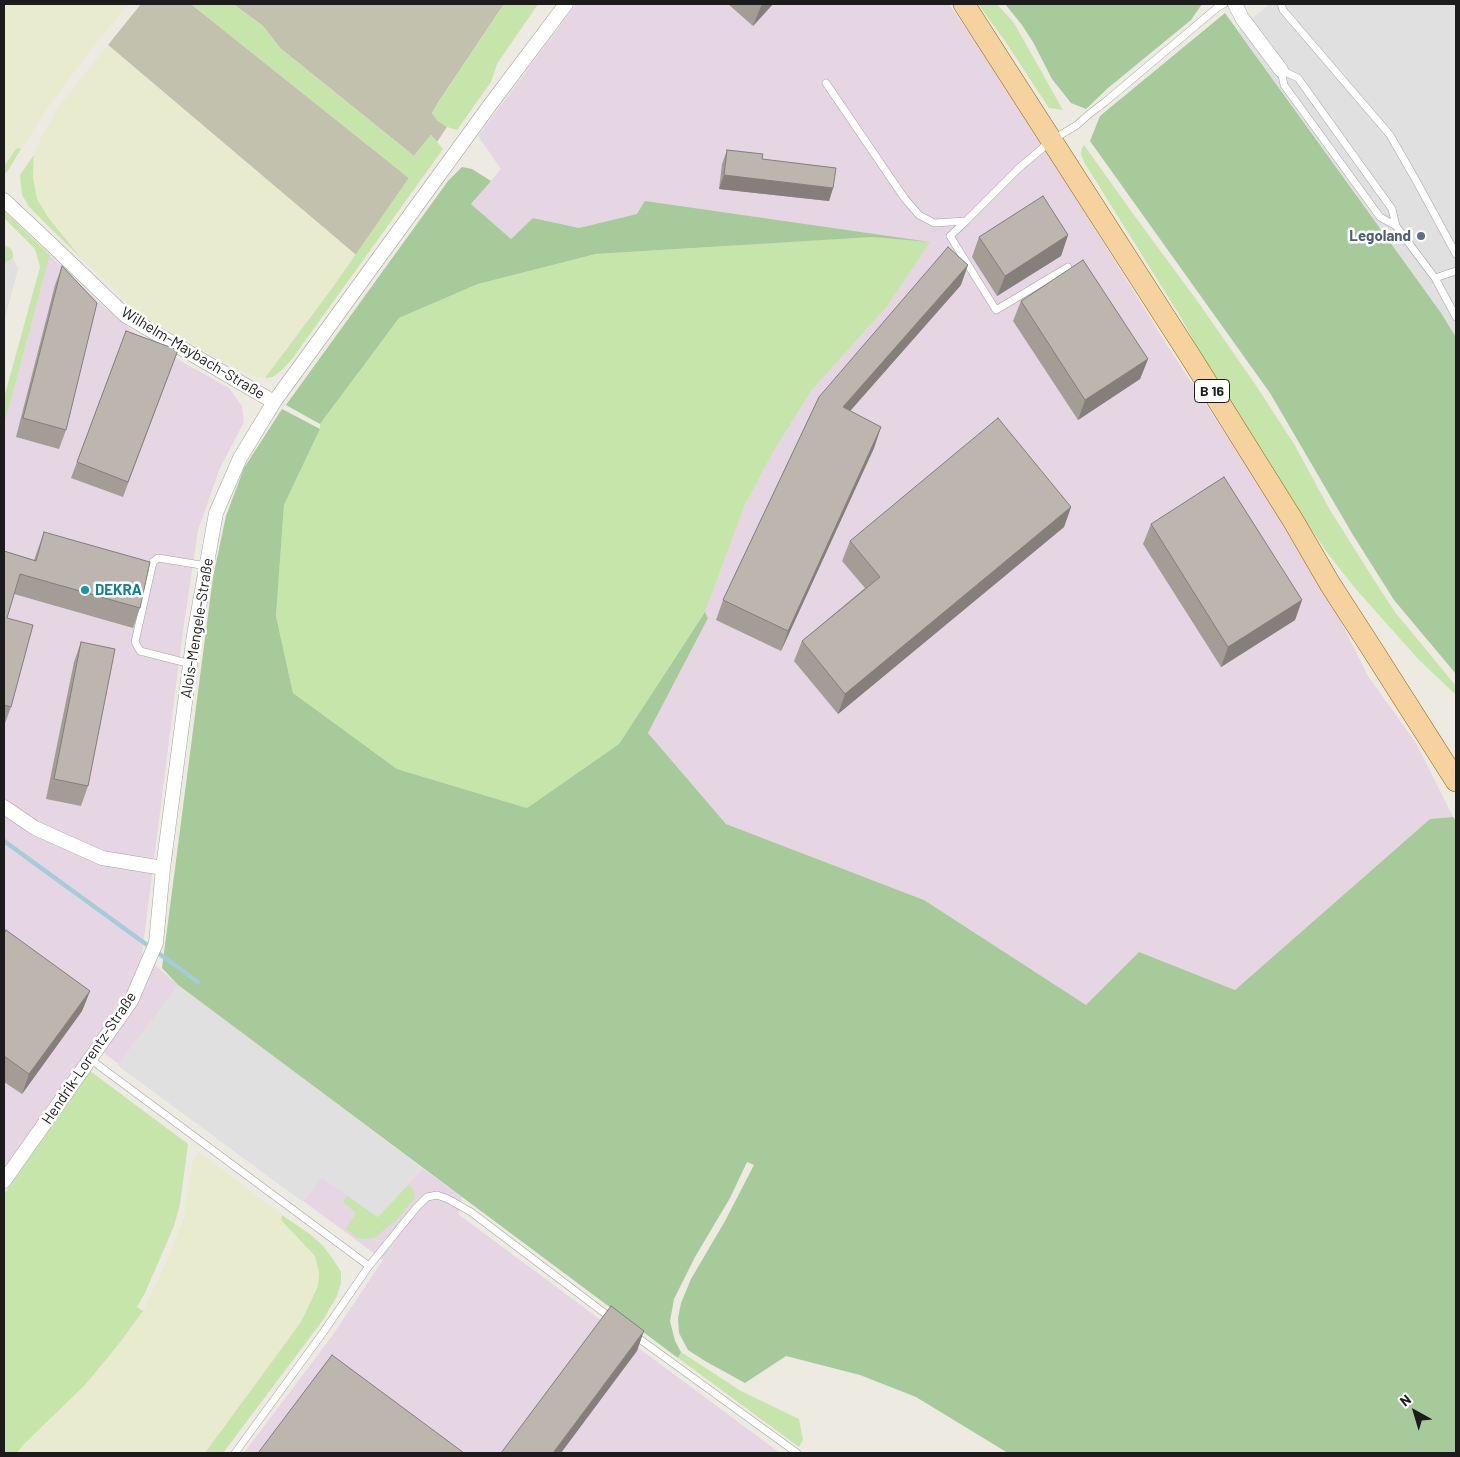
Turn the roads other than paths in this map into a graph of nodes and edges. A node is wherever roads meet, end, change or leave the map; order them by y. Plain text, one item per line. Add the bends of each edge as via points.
1 (566, 4) edge
2 (964, 4) edge
3 (1224, 4) edge
4 (1235, 4) edge
5 (1281, 4) edge
6 (1281, 70) junction
7 (826, 83) dead end
8 (1052, 140) junction
9 (4, 200) edge
10 (966, 221) junction
11 (1396, 226) junction
12 (1456, 254) edge
13 (1068, 268) edge
14 (1456, 271) edge
15 (1435, 278) junction
16 (1456, 317) edge
17 (274, 402) junction
18 (207, 566) junction
19 (190, 664) junction
20 (1456, 781) edge
21 (4, 807) edge
22 (164, 868) junction
23 (89, 1059) junction
24 (4, 1181) edge
25 (369, 1266) junction
26 (619, 1324) edge
27 (627, 1330) edge
28 (234, 1453) edge
29 (797, 1453) edge

1 - 17 street, Alois-Mengele-Straße
2 - 8 main road, B 16
3 - 8 lane via 1077,125
4 - 6 street
5 - 12 lane via 1390,135
6 - 11 lane via 1284,85 1331,152 1380,217
6 - 11 lane via 1298,78 1392,209
7 - 10 lane via 919,215 934,223
8 - 10 lane
8 - 20 main road, B 16
9 - 17 street, Wilhelm-Maybach-Straße via 126,316
10 - 13 lane via 950,236 996,310
11 - 15 lane
14 - 15 lane
15 - 16 lane
17 - 18 street, Alois-Mengele-Straße via 240,458 216,513
18 - 19 street, Alois-Mengele-Straße
18 - 19 lane via 158,558 153,562 135,642 140,651
19 - 22 street, Alois-Mengele-Straße
21 - 22 street via 36,828 102,858
22 - 23 street, Hendrik-Lorentz-Straße via 156,943 132,1001
23 - 24 street, Hendrik-Lorentz-Straße
23 - 25 lane
25 - 26 lane via 416,1208 427,1197 437,1195 471,1212
25 - 28 lane
27 - 29 lane

